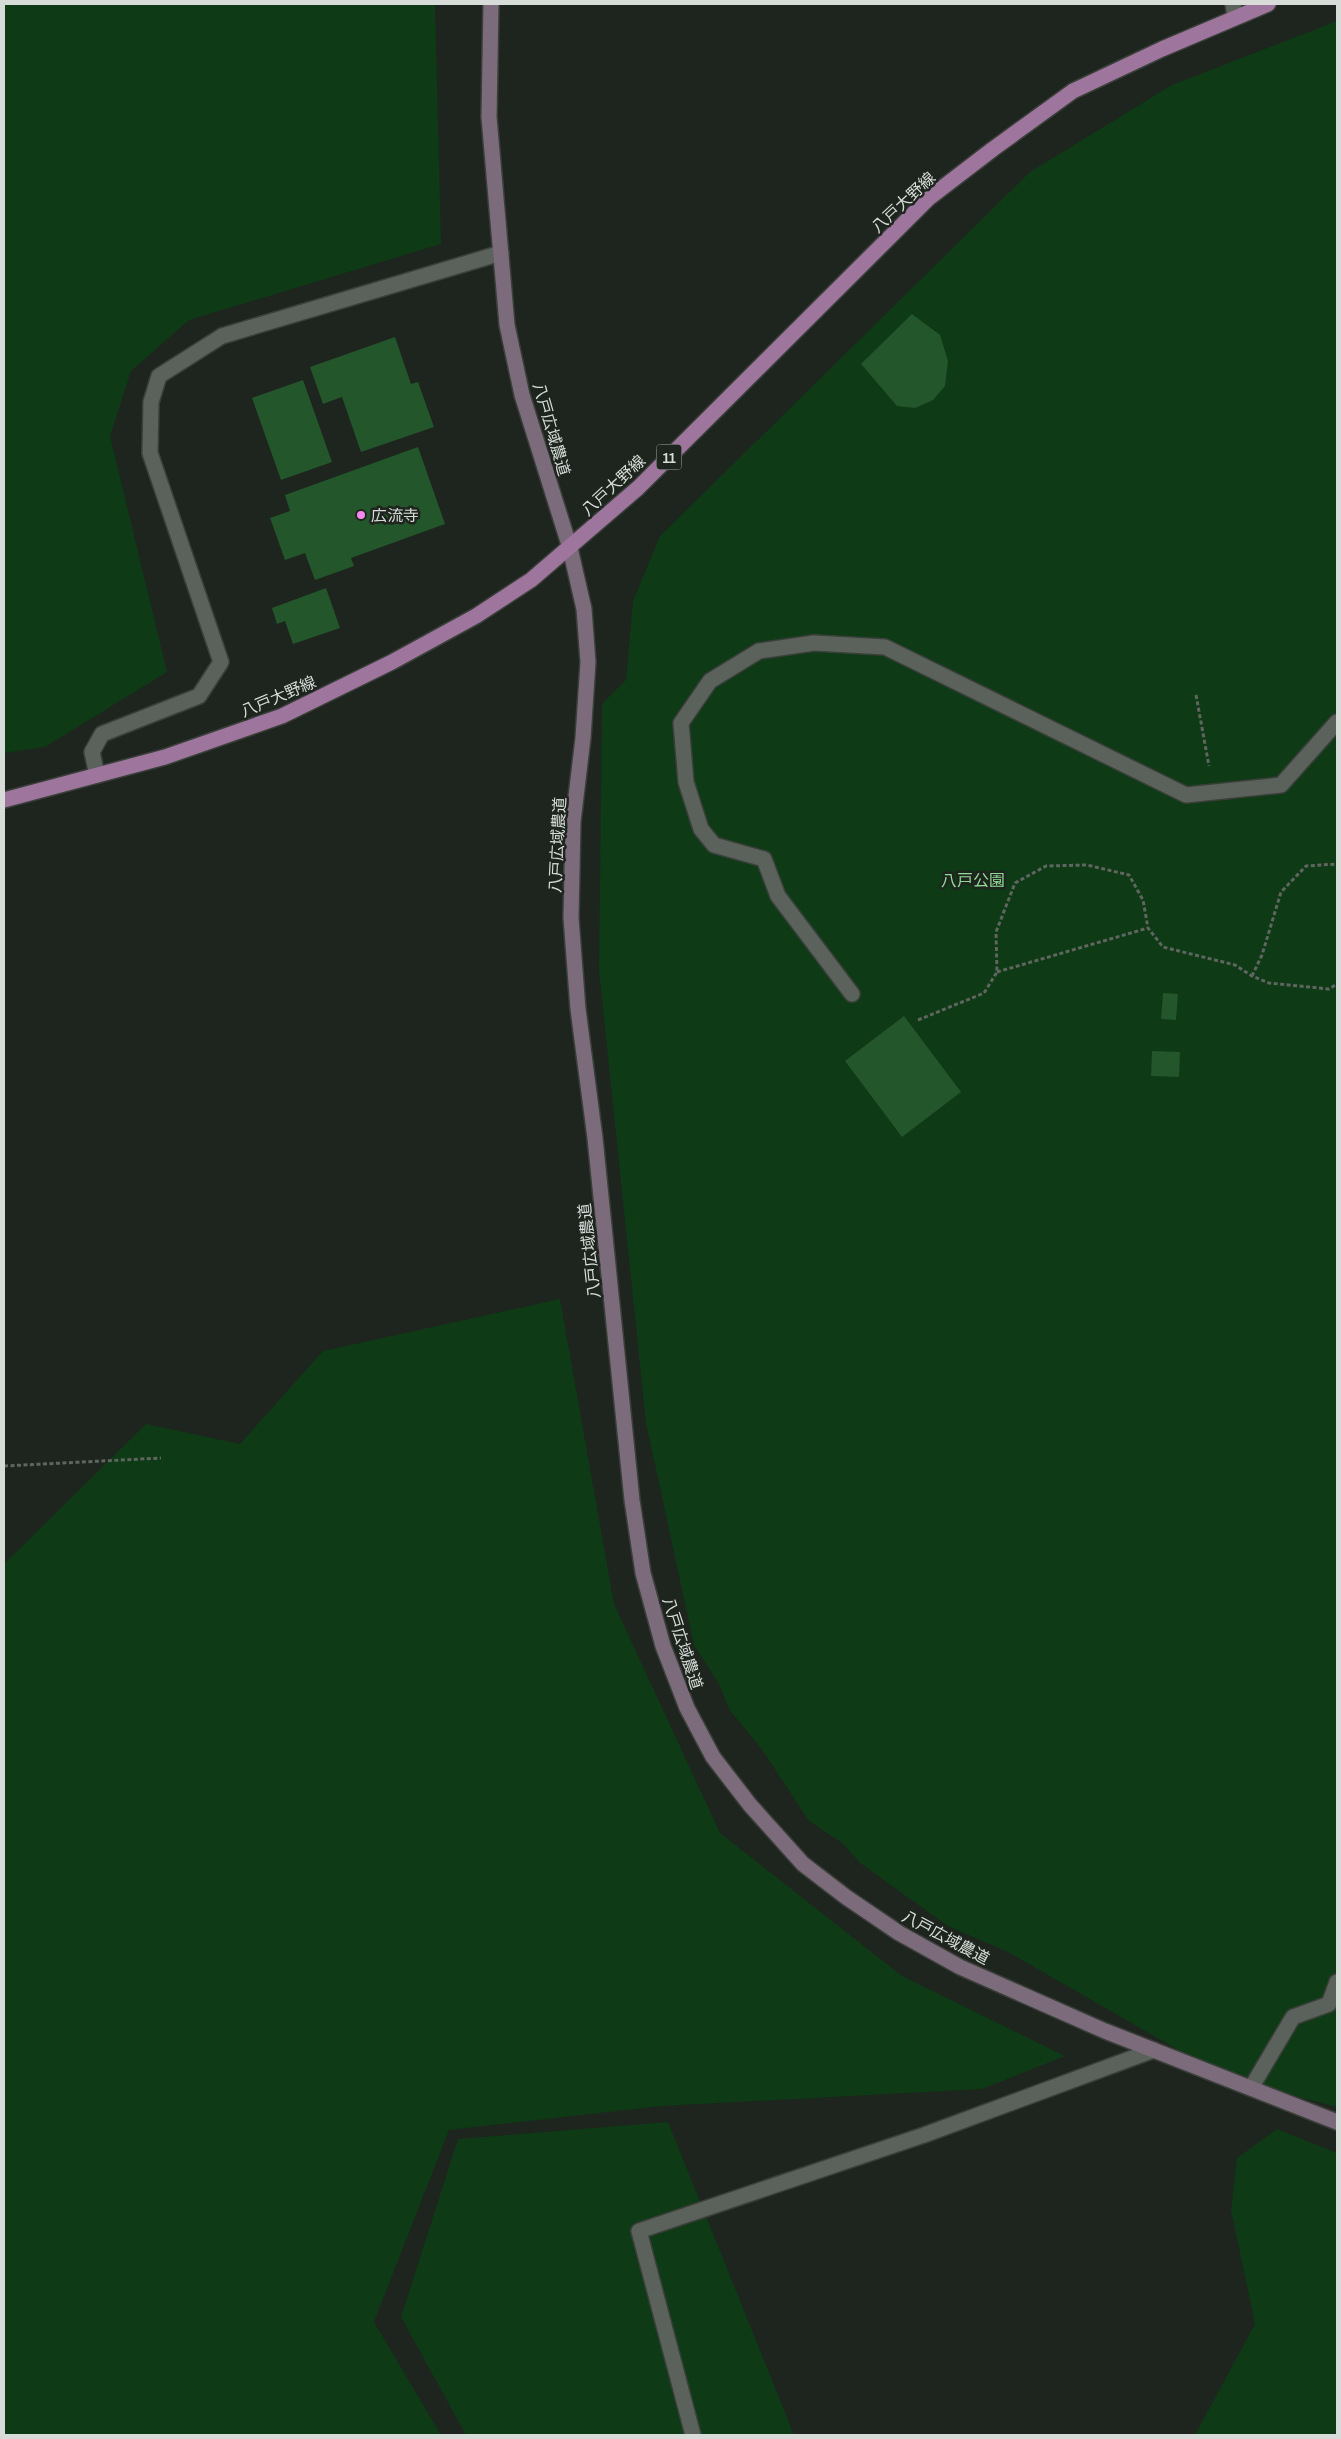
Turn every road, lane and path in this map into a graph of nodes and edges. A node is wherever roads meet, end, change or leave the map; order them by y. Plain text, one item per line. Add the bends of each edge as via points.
1 (491, 4) edge
2 (1268, 4) edge
3 (1234, 10) edge
4 (501, 253) junction
5 (570, 548) junction
6 (1196, 695) dead end
7 (1337, 722) edge
8 (97, 775) junction
9 (1214, 792) junction
10 (4, 800) edge
11 (1337, 864) edge
12 (1148, 928) junction
13 (998, 972) junction
14 (1252, 976) junction
15 (1337, 984) edge
16 (852, 994) dead end
17 (918, 1020) dead end
18 (161, 1458) dead end
19 (4, 1466) edge
20 (1337, 1982) edge
21 (1154, 2050) junction
22 (1251, 2088) junction
23 (1337, 2122) edge
24 (693, 2435) edge

1 - 4 street, 八戸広域農道 via 489,117
2 - 3 main road, 八戸大野線 / 11
3 - 5 main road, 八戸大野線 / 11 via 1073,91 929,198 638,488
4 - 5 street, 八戸広域農道 via 507,325 522,395
4 - 8 lane via 222,336 159,376 151,402 150,453 221,662 199,696 102,734 92,752
5 - 8 main road, 八戸大野線 / 11 via 531,580 476,616 282,716 165,757
5 - 21 street, 八戸広域農道 via 584,609 588,662 584,738 573,822 571,918 578,1008 595,1138 632,1500 643,1573 662,1646 687,1708 713,1757 750,1805 803,1864 891,1928 960,1967
6 - 9 path
7 - 9 lane via 1281,785
8 - 10 main road, 八戸大野線 / 11
9 - 16 lane via 1186,794 885,647 814,643 759,651 710,680 681,724 686,782 701,829 714,845 764,859 778,896
11 - 14 path via 1306,866 1281,892 1262,955
12 - 13 path
12 - 13 path via 1143,900 1129,875 1087,865 1046,866 1015,883 996,932
12 - 14 path via 1163,947 1235,965
13 - 17 path via 984,993
14 - 15 path via 1269,983 1329,989
18 - 19 path
20 - 22 lane via 1329,2004 1293,2018
21 - 22 street, 八戸広域農道
21 - 24 lane via 924,2136 639,2231
22 - 23 street, 八戸広域農道

